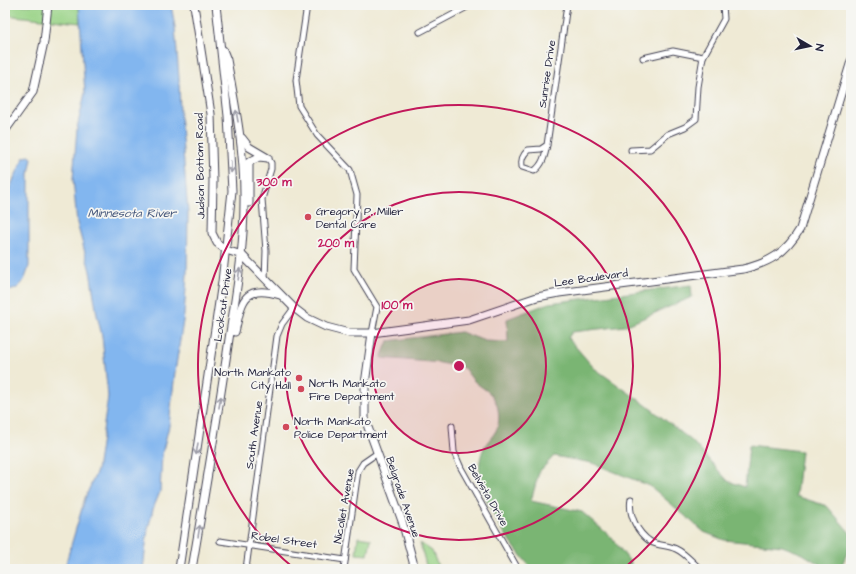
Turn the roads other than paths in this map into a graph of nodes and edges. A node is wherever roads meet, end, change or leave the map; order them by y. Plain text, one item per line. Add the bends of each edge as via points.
1 (48, 5) edge
2 (194, 5) edge
3 (216, 5) edge
4 (307, 5) edge
5 (471, 5) edge
6 (567, 5) edge
7 (723, 5) edge
8 (420, 32) dead end
9 (221, 45) junction
10 (703, 56) junction
11 (643, 58) dead end
12 (851, 61) edge
13 (5, 132) edge
14 (241, 135) junction
15 (547, 145) junction
16 (631, 150) dead end
17 (268, 158) junction
18 (244, 227) junction
19 (226, 250) junction
20 (242, 255) junction
21 (265, 279) junction
22 (281, 296) junction
23 (294, 308) junction
24 (372, 333) junction
25 (224, 373) junction
26 (452, 426) dead end
27 (376, 454) junction
28 (631, 498) dead end
29 (220, 541) dead end
30 (249, 545) junction
31 (345, 560) junction
32 (179, 569) edge
33 (192, 569) edge
34 (246, 569) edge
35 (344, 569) edge
36 (414, 569) edge
37 (518, 569) edge
38 (700, 569) edge

1 - 13 main road via 44,42 33,92
2 - 19 main road, Judson Bottom Road via 211,114 212,233 217,243
3 - 9 main road, Lookout Drive
4 - 24 street, Belgrade Avenue via 296,80 299,106 317,135 350,170 357,195 354,269 377,306
5 - 8 street
6 - 15 street, Sunrise Drive
7 - 10 street via 724,19
14 -> 9 main road, Lookout Drive via 227,60
9 -> 19 main road, Lookout Drive via 232,191
10 - 11 street via 672,51
10 - 16 street via 696,120 668,134 650,150
12 - 24 main road, Lee Boulevard via 800,229 793,241 771,260 743,269 559,293 469,320
14 - 17 main road via 249,147
14 - 18 main road, Lookout Drive
15 - 15 street, Sunrise Drive via 539,168 534,171 522,167 523,155 528,150 541,149
17 - 18 main road via 259,157 249,162 249,203
17 - 21 street via 271,163 262,199 266,252
18 - 20 main road, Lookout Drive
19 - 20 main road, Lee Boulevard
19 -> 32 main road, Lookout Drive
20 - 21 main road, Lee Boulevard
25 -> 20 main road, Lookout Drive
21 - 22 main road, Lee Boulevard
22 - 23 main road, Lee Boulevard
22 - 25 main road via 264,290 250,294 245,300
23 - 24 main road, Lee Boulevard via 326,327 349,333
23 - 30 street, South Avenue via 282,324 278,336
24 - 27 main road, Belgrade Avenue via 365,384 364,419
33 -> 25 main road, Lookout Drive
26 - 37 street, Belvista Drive via 454,452 461,468
27 - 31 street, Nicollet Avenue via 363,463 358,471
27 - 36 main road, Belgrade Avenue via 402,521
28 - 38 street via 632,517 646,537 652,542 681,551
29 - 30 street, Robel Street
30 - 31 street, Robel Street
30 - 34 street, South Avenue
31 - 35 street, Nicollet Avenue

